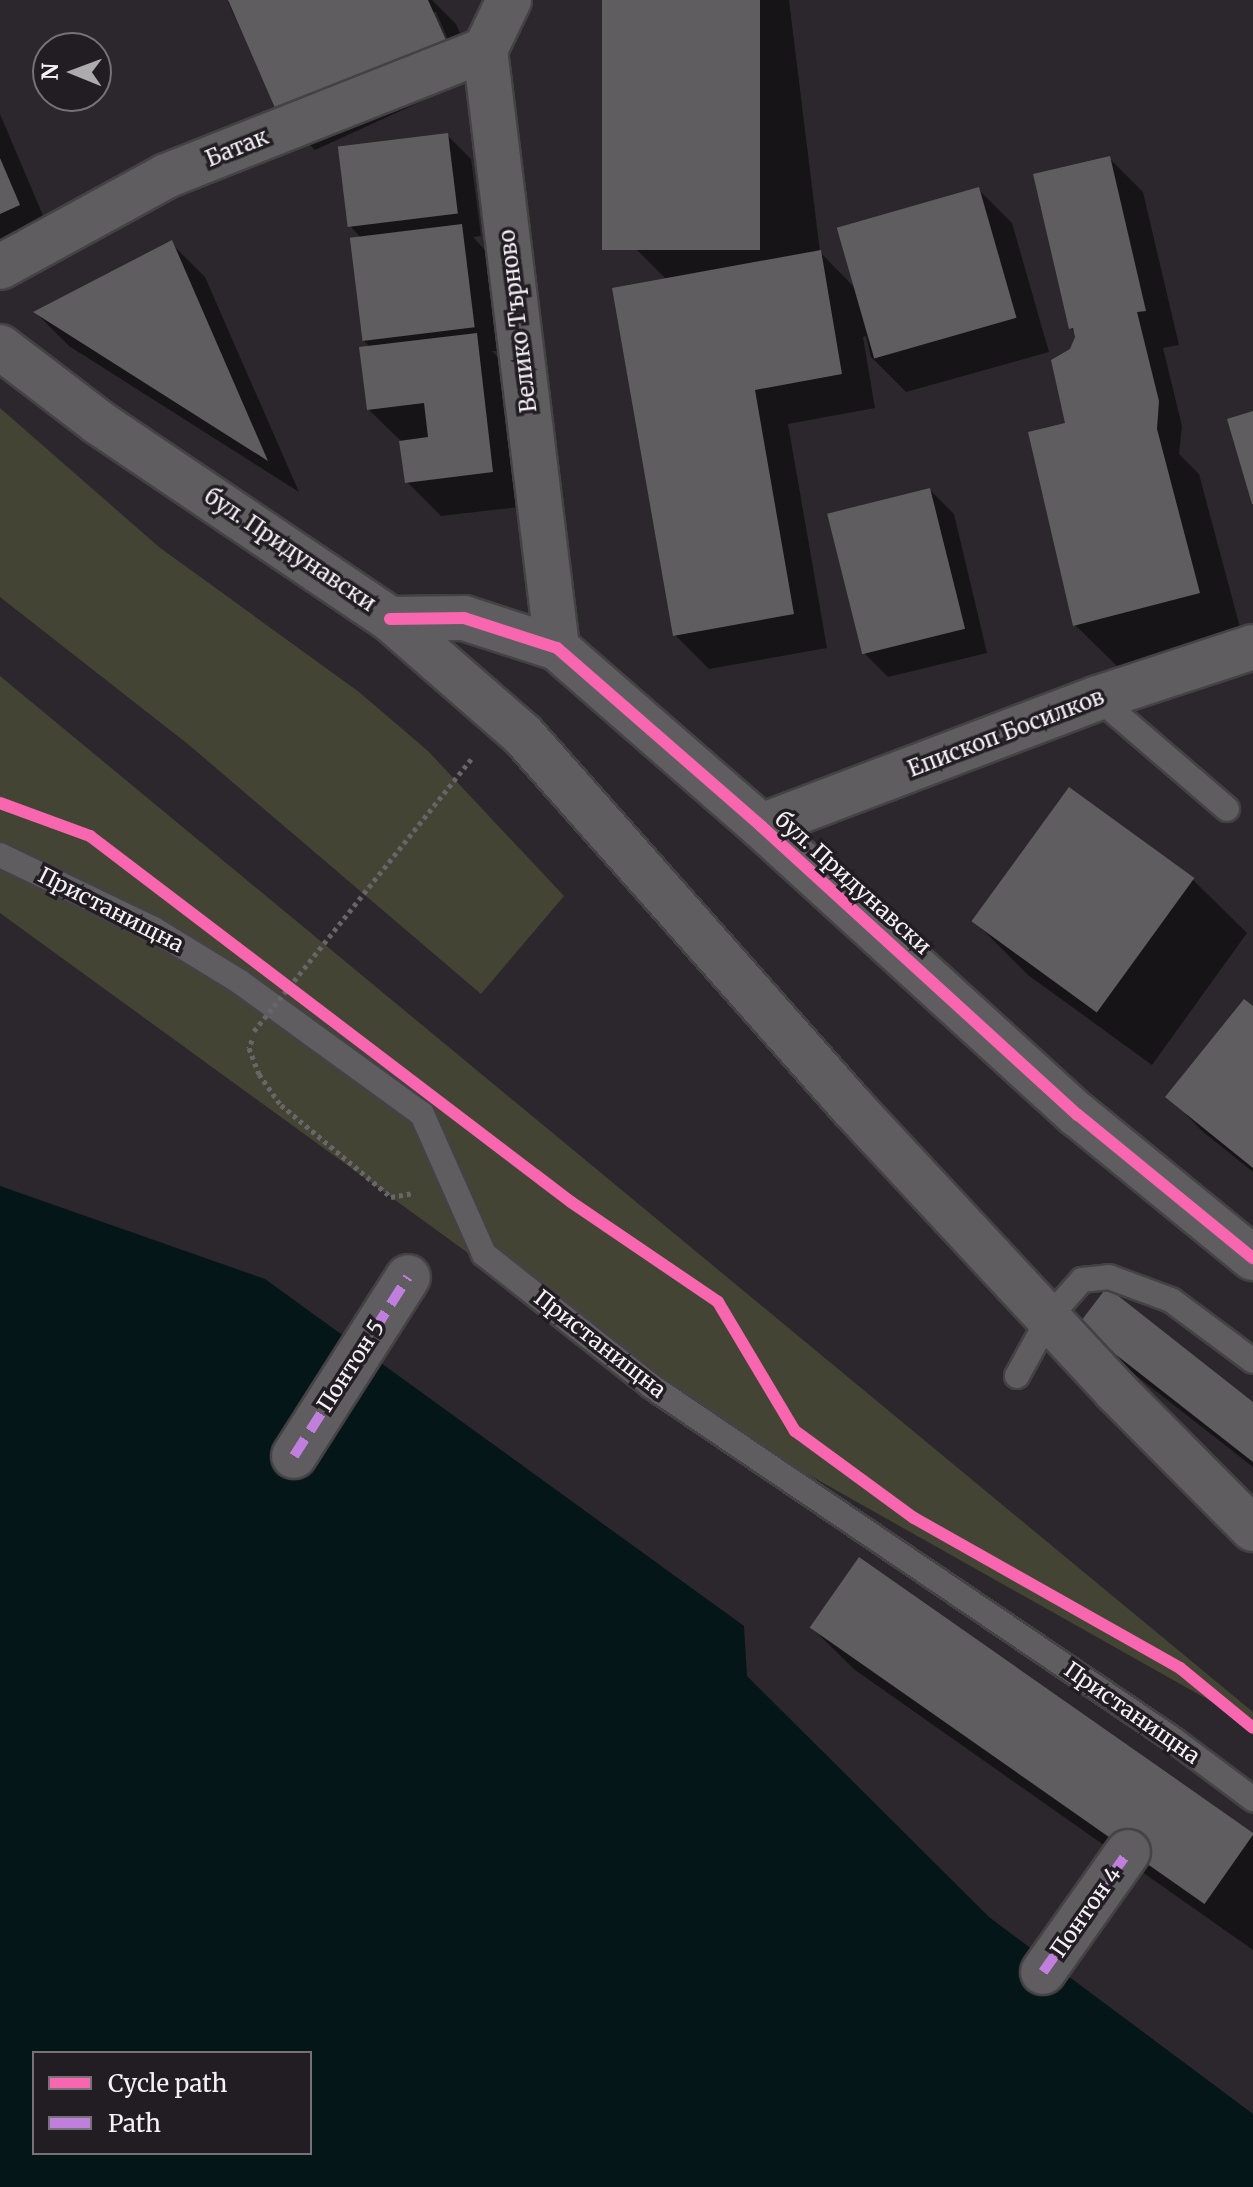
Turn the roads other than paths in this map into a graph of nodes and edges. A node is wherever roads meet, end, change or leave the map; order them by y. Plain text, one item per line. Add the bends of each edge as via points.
1 (509, 0) edge
2 (485, 50) junction
3 (0, 267) edge
4 (0, 347) edge
5 (390, 619) junction
6 (1253, 647) edge
7 (557, 648) junction
8 (1098, 698) junction
9 (1227, 809) dead end
10 (761, 826) junction
11 (0, 855) edge
12 (1253, 1258) edge
13 (408, 1277) dead end
14 (1050, 1316) junction
15 (1253, 1361) edge
16 (1017, 1376) dead end
17 (294, 1456) dead end
18 (1253, 1529) edge
19 (1253, 1799) edge
20 (1128, 1852) dead end
21 (1043, 1972) dead end

1 - 2 street
2 - 3 street, Батак via 166,176
2 - 7 street, Велико Търново
4 - 5 street, бул. Придунавски via 98,422
5 - 7 street, бул. Придунавски via 464,618
5 - 14 street via 523,735 853,1108
6 - 8 street, Епископ Босилков
7 - 10 street, бул. Придунавски
8 - 9 lane
8 - 10 street, Епископ Босилков
10 - 12 street, бул. Придунавски via 1078,1115
11 - 19 lane, Пристанищна via 152,928 227,974 422,1114 484,1254 651,1386
13 - 17 street, Понтон 5
14 - 15 lane via 1082,1280 1109,1277 1171,1300
14 - 16 lane
14 - 18 street via 1115,1390
20 - 21 street, Понтон 4

